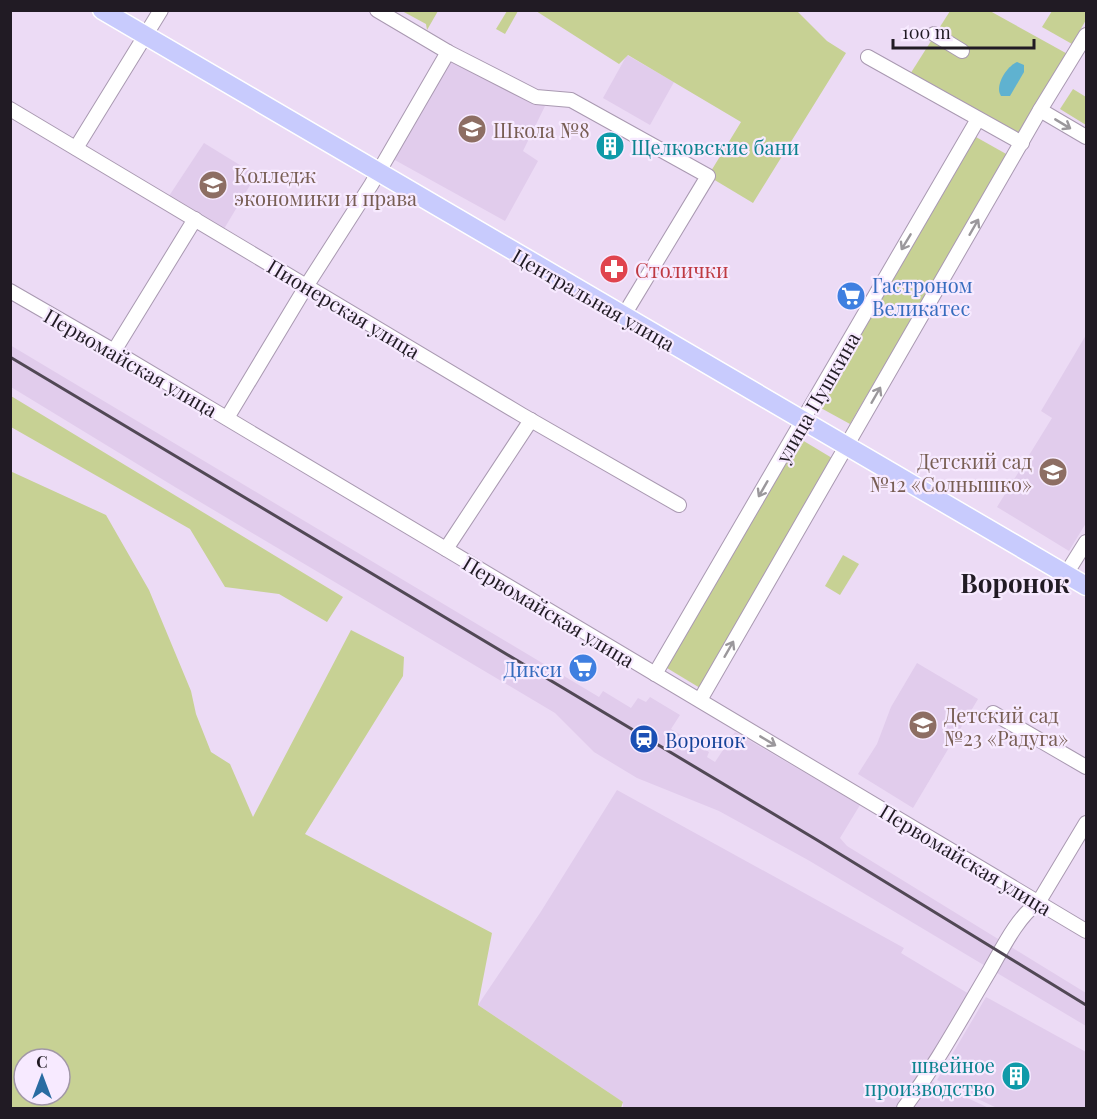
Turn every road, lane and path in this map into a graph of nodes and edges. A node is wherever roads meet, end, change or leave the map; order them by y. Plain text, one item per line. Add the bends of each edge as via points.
1 (161, 10) edge
2 (377, 10) edge
3 (104, 11) edge
4 (934, 34) dead end
5 (1086, 35) edge
6 (146, 36) junction
7 (962, 51) dead end
8 (448, 52) junction
9 (868, 57) dead end
10 (10, 109) edge
11 (1040, 110) junction
12 (978, 119) junction
13 (1086, 137) edge
14 (76, 148) junction
15 (1019, 149) junction
16 (378, 173) junction
17 (195, 219) junction
18 (307, 285) junction
19 (10, 291) edge
20 (624, 315) junction
21 (114, 351) junction
22 (227, 418) junction
23 (531, 420) junction
24 (804, 420) junction
25 (846, 446) junction
26 (679, 505) dead end
27 (1086, 542) edge
28 (446, 549) junction
29 (1066, 574) junction
30 (1086, 586) edge
31 (655, 674) junction
32 (700, 700) junction
33 (993, 713) dead end
34 (1086, 767) edge
35 (1086, 823) edge
36 (1038, 903) junction
37 (1086, 931) edge
38 (904, 1108) edge

1 - 6 street
2 - 8 street
3 - 6 main road, Центральная улица
4 - 7 street
5 - 11 street
6 - 14 street
6 - 16 main road, Центральная улица
8 - 16 street
8 - 20 street via 536,97 571,100 708,176
9 - 12 street
10 - 14 street, Пионерская улица
11 -> 13 street
11 - 15 street
12 - 15 street
12 -> 24 street, улица Пушкина
14 - 17 street, Пионерская улица
25 -> 15 street
16 - 18 street
16 - 20 main road, Центральная улица
17 - 18 street, Пионерская улица
17 - 21 street
18 - 22 street
18 - 23 street, Пионерская улица
19 - 21 street, Первомайская улица
20 - 24 main road, Центральная улица
21 - 22 street, Первомайская улица
22 - 28 street, Первомайская улица
23 - 26 street, Пионерская улица
23 - 28 street
24 - 25 main road, Центральная улица
24 -> 31 street, улица Пушкина
25 - 29 main road, Центральная улица
32 -> 25 street
27 - 29 street
28 - 31 street, Первомайская улица
29 - 30 main road, Центральная улица
31 - 32 street, Первомайская улица
32 -> 36 street, Первомайская улица
33 - 34 street
35 - 36 street
36 - 37 street, Первомайская улица
36 - 38 street via 1028,909 926,1079

